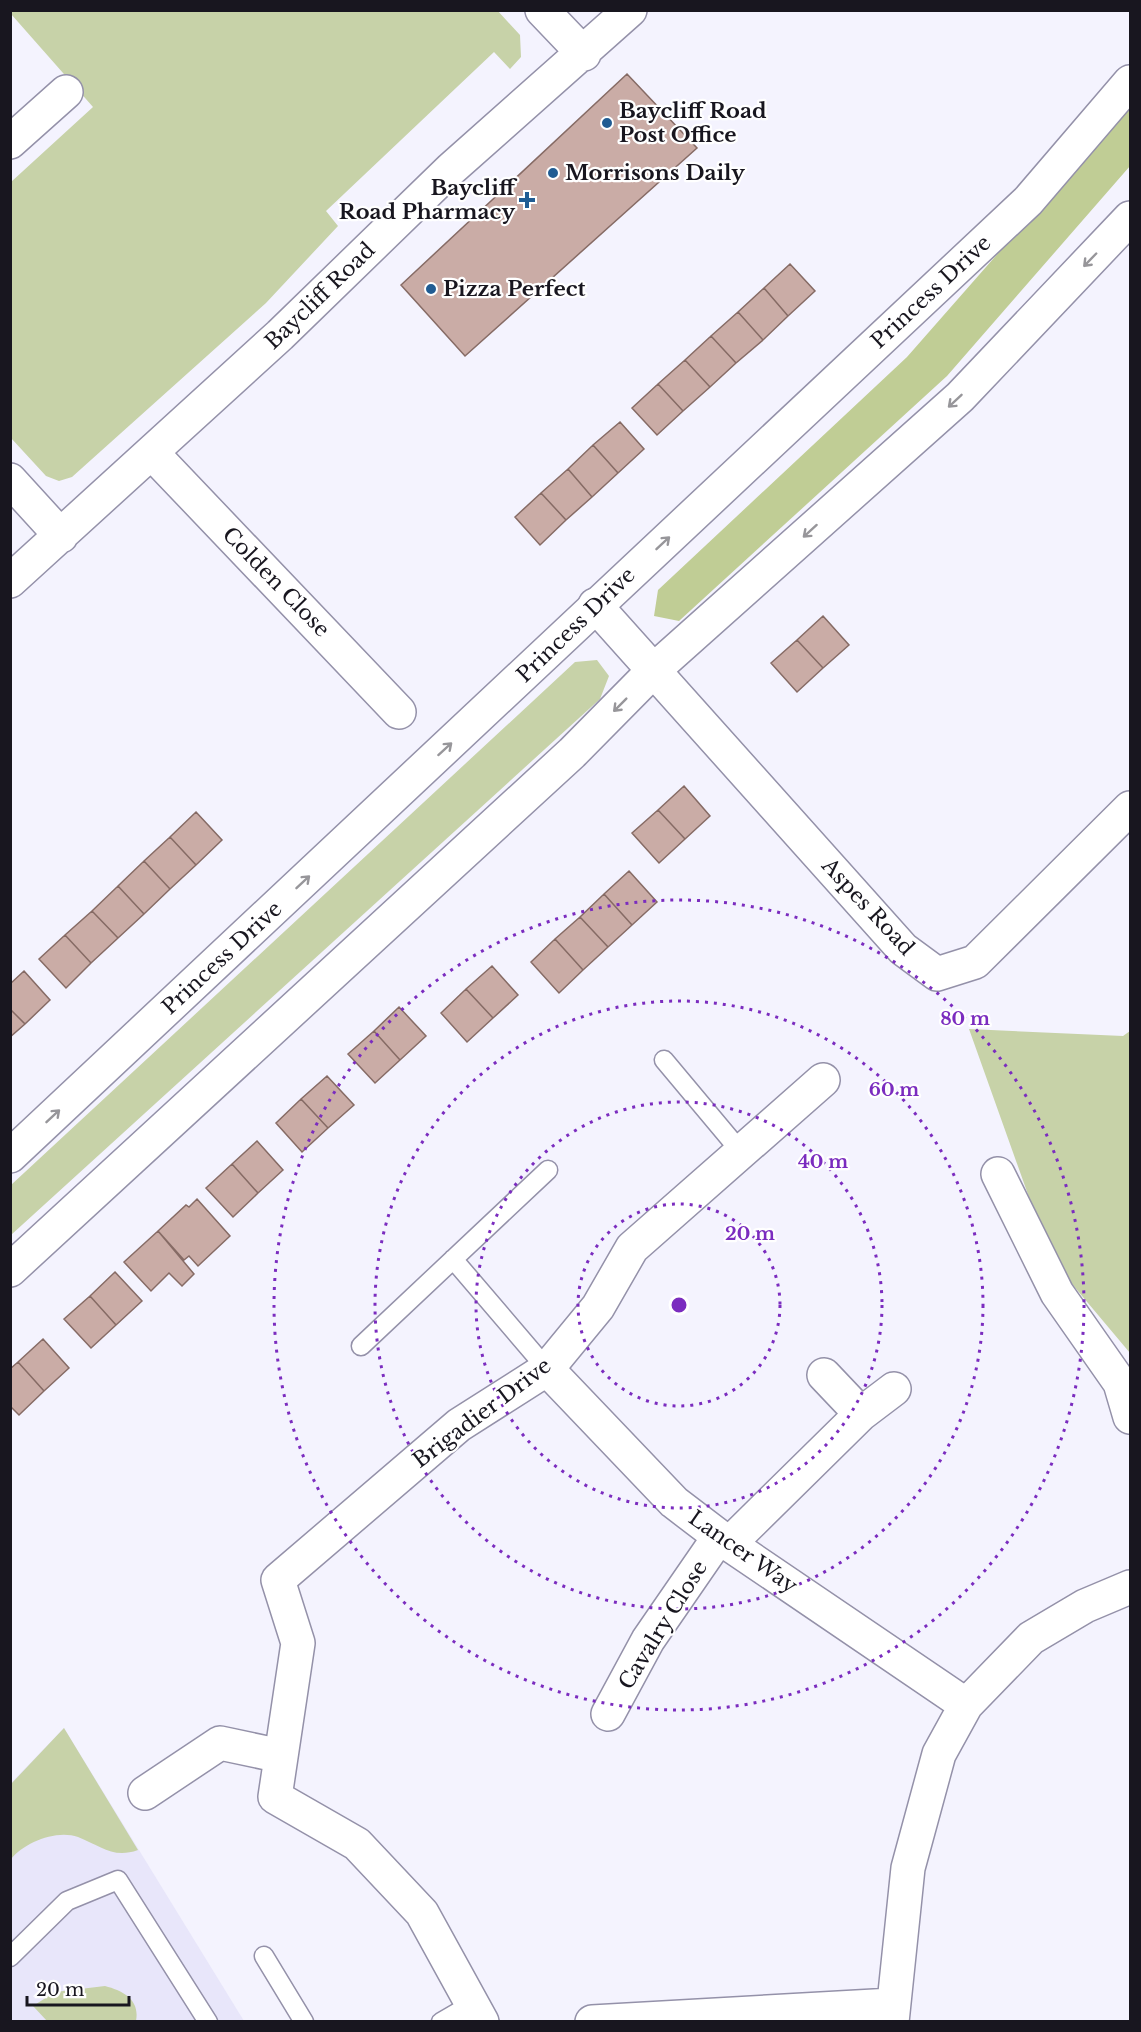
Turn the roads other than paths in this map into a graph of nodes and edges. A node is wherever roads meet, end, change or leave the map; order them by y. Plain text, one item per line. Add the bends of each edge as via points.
1 (542, 10) edge
2 (630, 10) edge
3 (584, 54) junction
4 (1131, 82) edge
5 (66, 92) dead end
6 (10, 142) edge
7 (1131, 218) edge
8 (152, 453) junction
9 (10, 480) edge
10 (61, 536) junction
11 (10, 581) edge
12 (596, 605) junction
13 (654, 670) junction
14 (399, 712) dead end
15 (1131, 808) edge
16 (664, 1060) dead end
17 (823, 1080) dead end
18 (741, 1152) junction
19 (10, 1156) edge
20 (548, 1170) dead end
21 (998, 1174) dead end
22 (453, 1259) junction
23 (10, 1270) edge
24 (361, 1346) dead end
25 (547, 1369) junction
26 (824, 1375) dead end
27 (894, 1389) dead end
28 (861, 1414) junction
29 (1131, 1417) edge
30 (724, 1540) junction
31 (1131, 1587) edge
32 (966, 1705) junction
33 (608, 1714) dead end
34 (281, 1756) junction
35 (145, 1793) dead end
36 (264, 1956) dead end
37 (10, 1957) edge
38 (477, 2013) edge
39 (892, 2013) edge
40 (208, 2022) edge
41 (304, 2022) edge
42 (441, 2022) edge
43 (592, 2022) edge

1 - 3 street
2 - 3 street, Baycliff Road
3 - 8 street, Baycliff Road via 451,169
12 -> 4 street, Princess Drive via 1028,201
5 - 6 street
7 -> 13 street via 960,397
8 - 10 street, Baycliff Road
8 - 14 street, Colden Close
9 - 10 street
10 - 11 street, Baycliff Road
12 - 13 street
19 -> 12 street, Princess Drive
13 - 15 street, Aspes Road via 903,949 937,974 975,962
13 -> 23 street via 572,753
16 - 18 lane
17 - 18 street, Brigadier Drive
18 - 25 street, Brigadier Drive via 632,1248 598,1307
20 - 22 lane
21 - 29 street via 1057,1293 1120,1383
22 - 24 lane
22 - 25 lane
25 - 30 street, Lancer Way via 674,1502
25 - 34 street, Brigadier Drive via 459,1425 278,1580 298,1644
26 - 28 street
27 - 28 street, Cavalry Close
28 - 30 street, Cavalry Close
30 - 32 street, Lancer Way
30 - 33 street, Cavalry Close via 648,1640
31 - 32 street via 1085,1606 1031,1638
32 - 39 street via 939,1754 908,1868
34 - 35 street via 220,1743
34 - 38 street, Brigadier Drive via 275,1797 357,1844 422,1913
36 - 41 lane
37 - 40 lane via 67,1901 118,1880
38 - 42 lane
39 - 43 street

